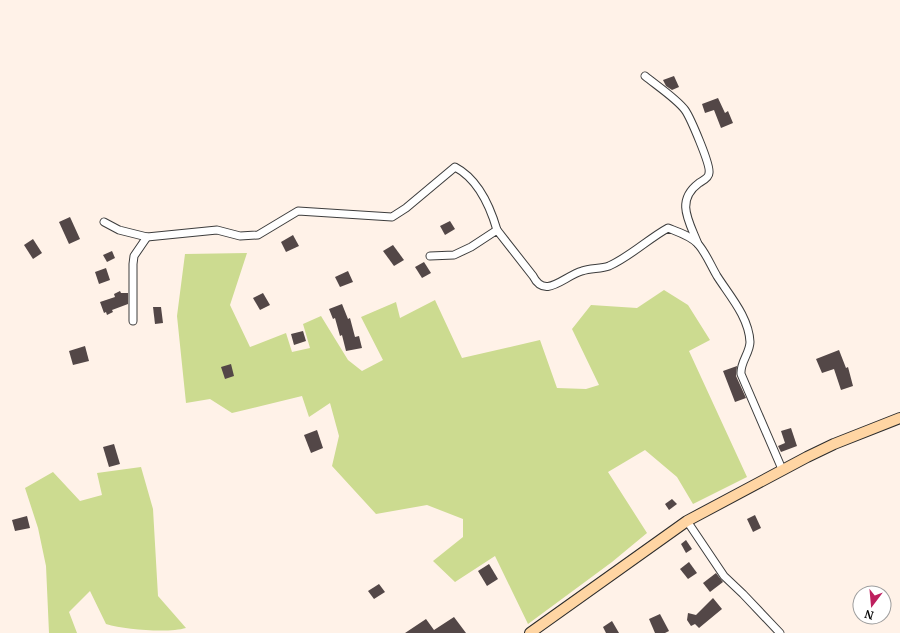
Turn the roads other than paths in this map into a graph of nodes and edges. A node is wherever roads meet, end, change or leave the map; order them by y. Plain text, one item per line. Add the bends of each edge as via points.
1 (645, 76) dead end
2 (104, 222) dead end
3 (497, 230) junction
4 (147, 237) junction
5 (698, 244) junction
6 (430, 256) dead end
7 (133, 320) dead end
8 (900, 418) edge
9 (782, 469) junction
10 (687, 521) junction
11 (530, 633) edge
12 (780, 633) edge

1 - 5 street via 685,110 708,167 707,177 690,190 686,200 685,211
2 - 4 street via 119,230
3 - 4 street via 491,209 469,176 455,167 392,217 298,211 258,235 240,236 217,230
3 - 5 street via 542,287 549,287 582,271 607,266 628,256 668,228
3 - 6 street via 454,255
4 - 7 street via 134,256
5 - 9 street via 745,321 750,341 740,367 741,374
8 - 9 main road via 834,444
9 - 10 main road
10 - 11 main road
10 - 12 street via 724,576

